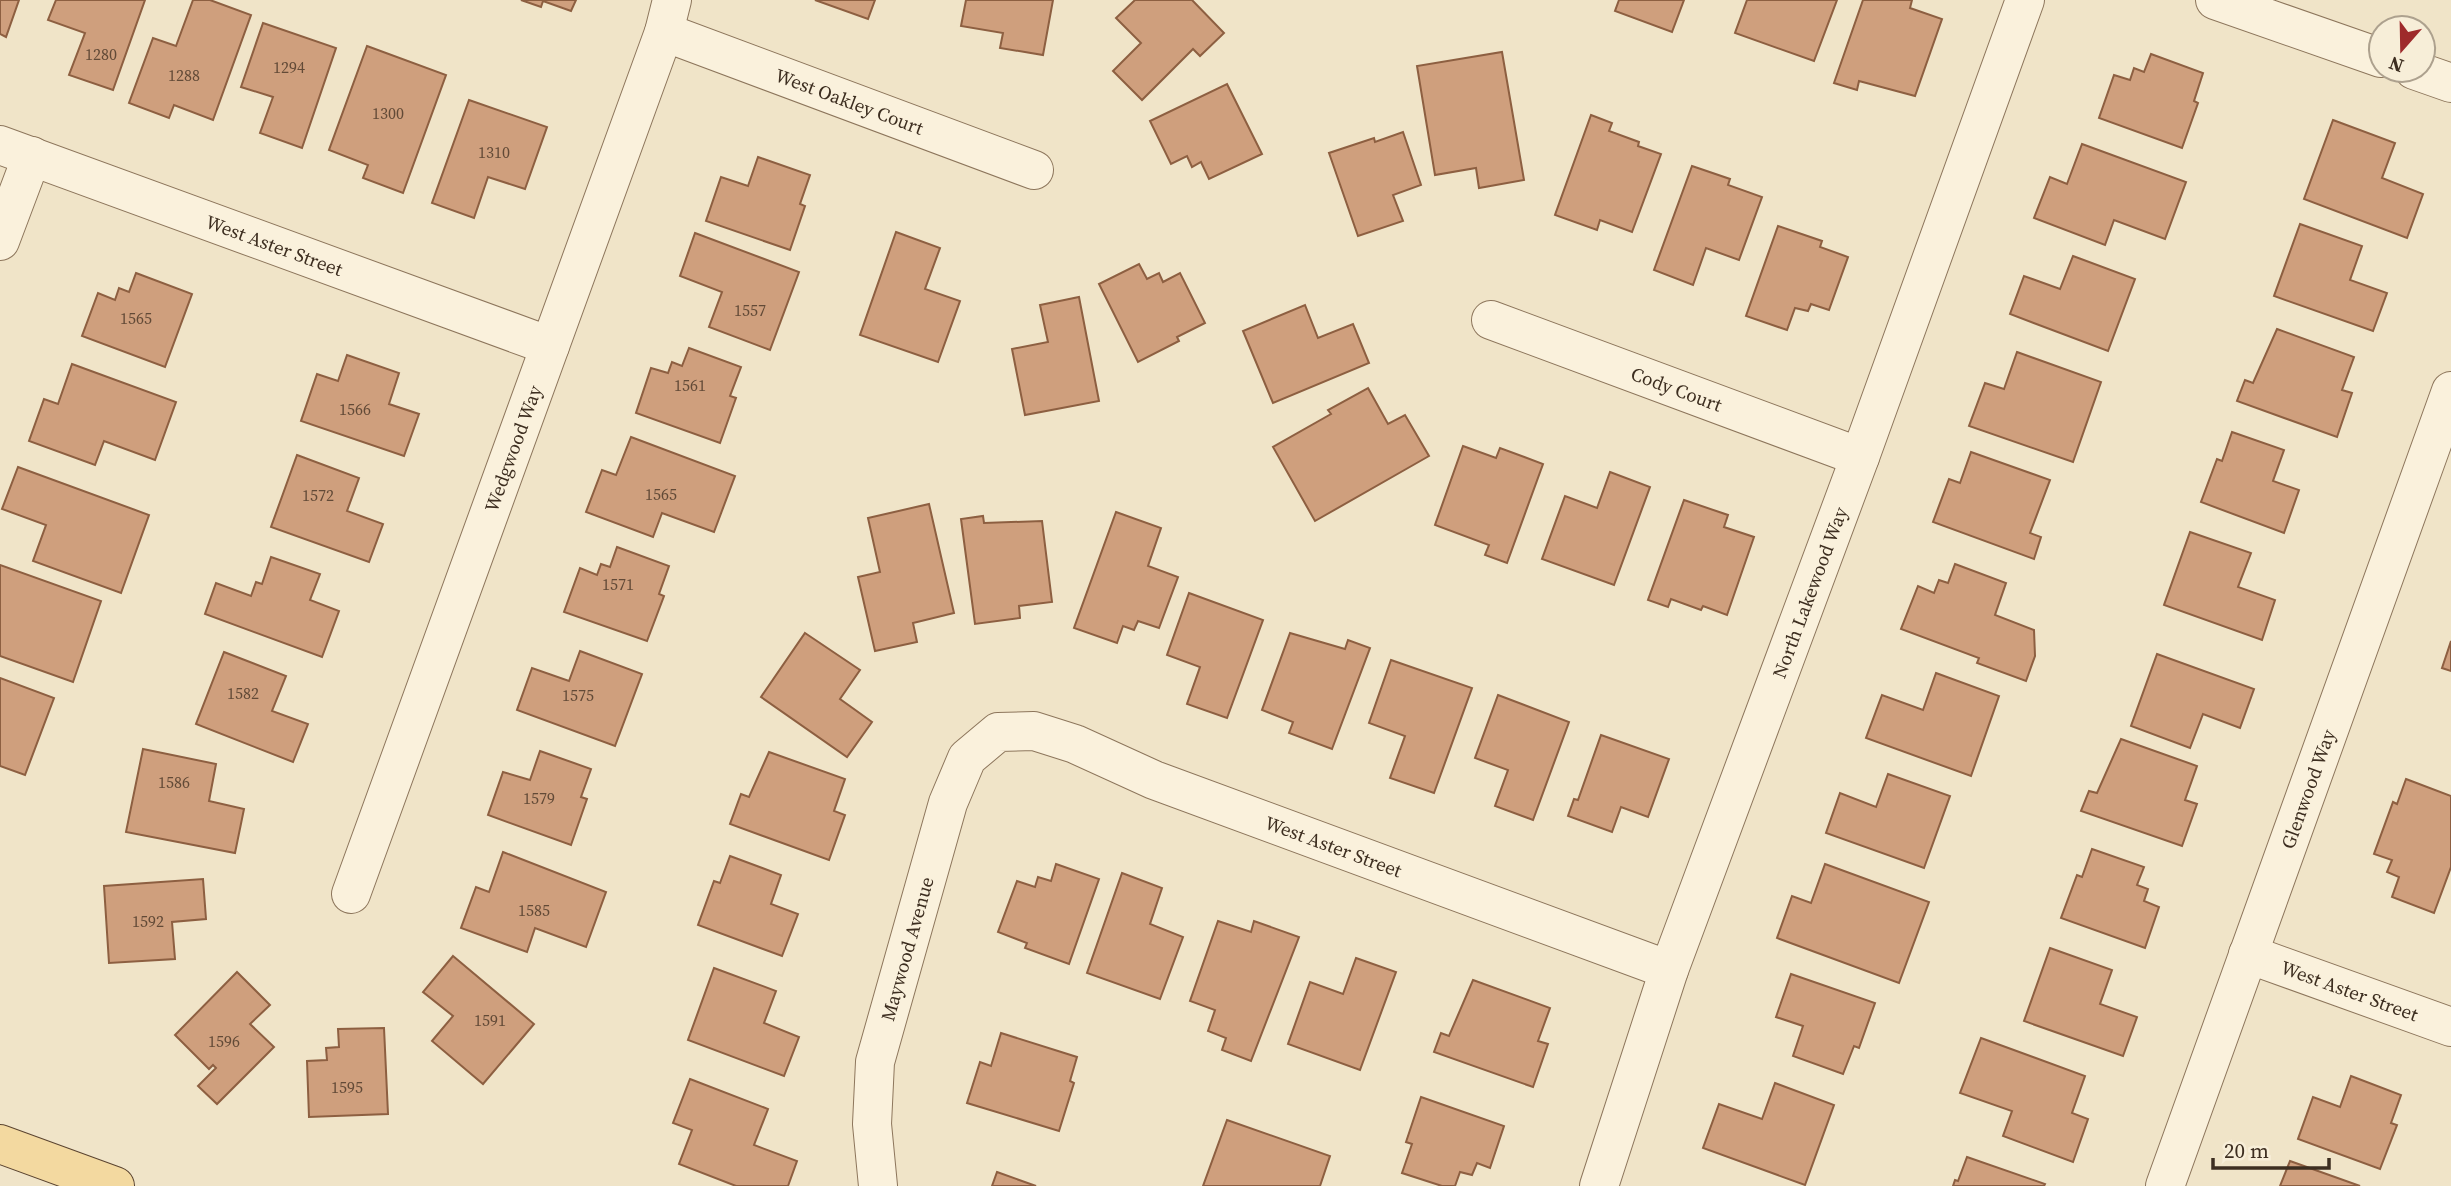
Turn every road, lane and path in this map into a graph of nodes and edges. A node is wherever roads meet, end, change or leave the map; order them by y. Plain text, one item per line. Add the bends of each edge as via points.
1 (2025, 0) edge
2 (2215, 0) edge
3 (668, 16) edge
4 (2367, 53) edge
5 (16, 150) edge
6 (1034, 170) dead end
7 (0, 241) edge
8 (1491, 320) dead end
9 (550, 345) junction
10 (2451, 391) edge
11 (1860, 457) junction
12 (998, 732) joint
13 (351, 894) dead end
14 (2248, 954) junction
15 (1670, 970) junction
16 (2451, 1027) edge
17 (0, 1144) edge
18 (115, 1186) edge
19 (878, 1186) edge
20 (1599, 1186) edge
21 (2165, 1186) edge

1 - 11 street, North Lakewood Way
2 - 4 street
3 - 6 street, West Oakley Court
3 - 9 street, Wedgwood Way
5 - 7 street
5 - 9 street, West Aster Street
8 - 11 street, Cody Court
9 - 13 street, Wedgwood Way
10 - 14 street, Glenwood Way
11 - 15 street, North Lakewood Way
12 - 15 street, West Aster Street via 1034,731 1075,744 1154,779
12 - 19 street, Maywood Avenue via 967,758 948,803 892,994 875,1062 872,1124
14 - 16 street, West Aster Street
14 - 21 street, Glenwood Way
15 - 20 street, North Lakewood Way
17 - 18 main road

